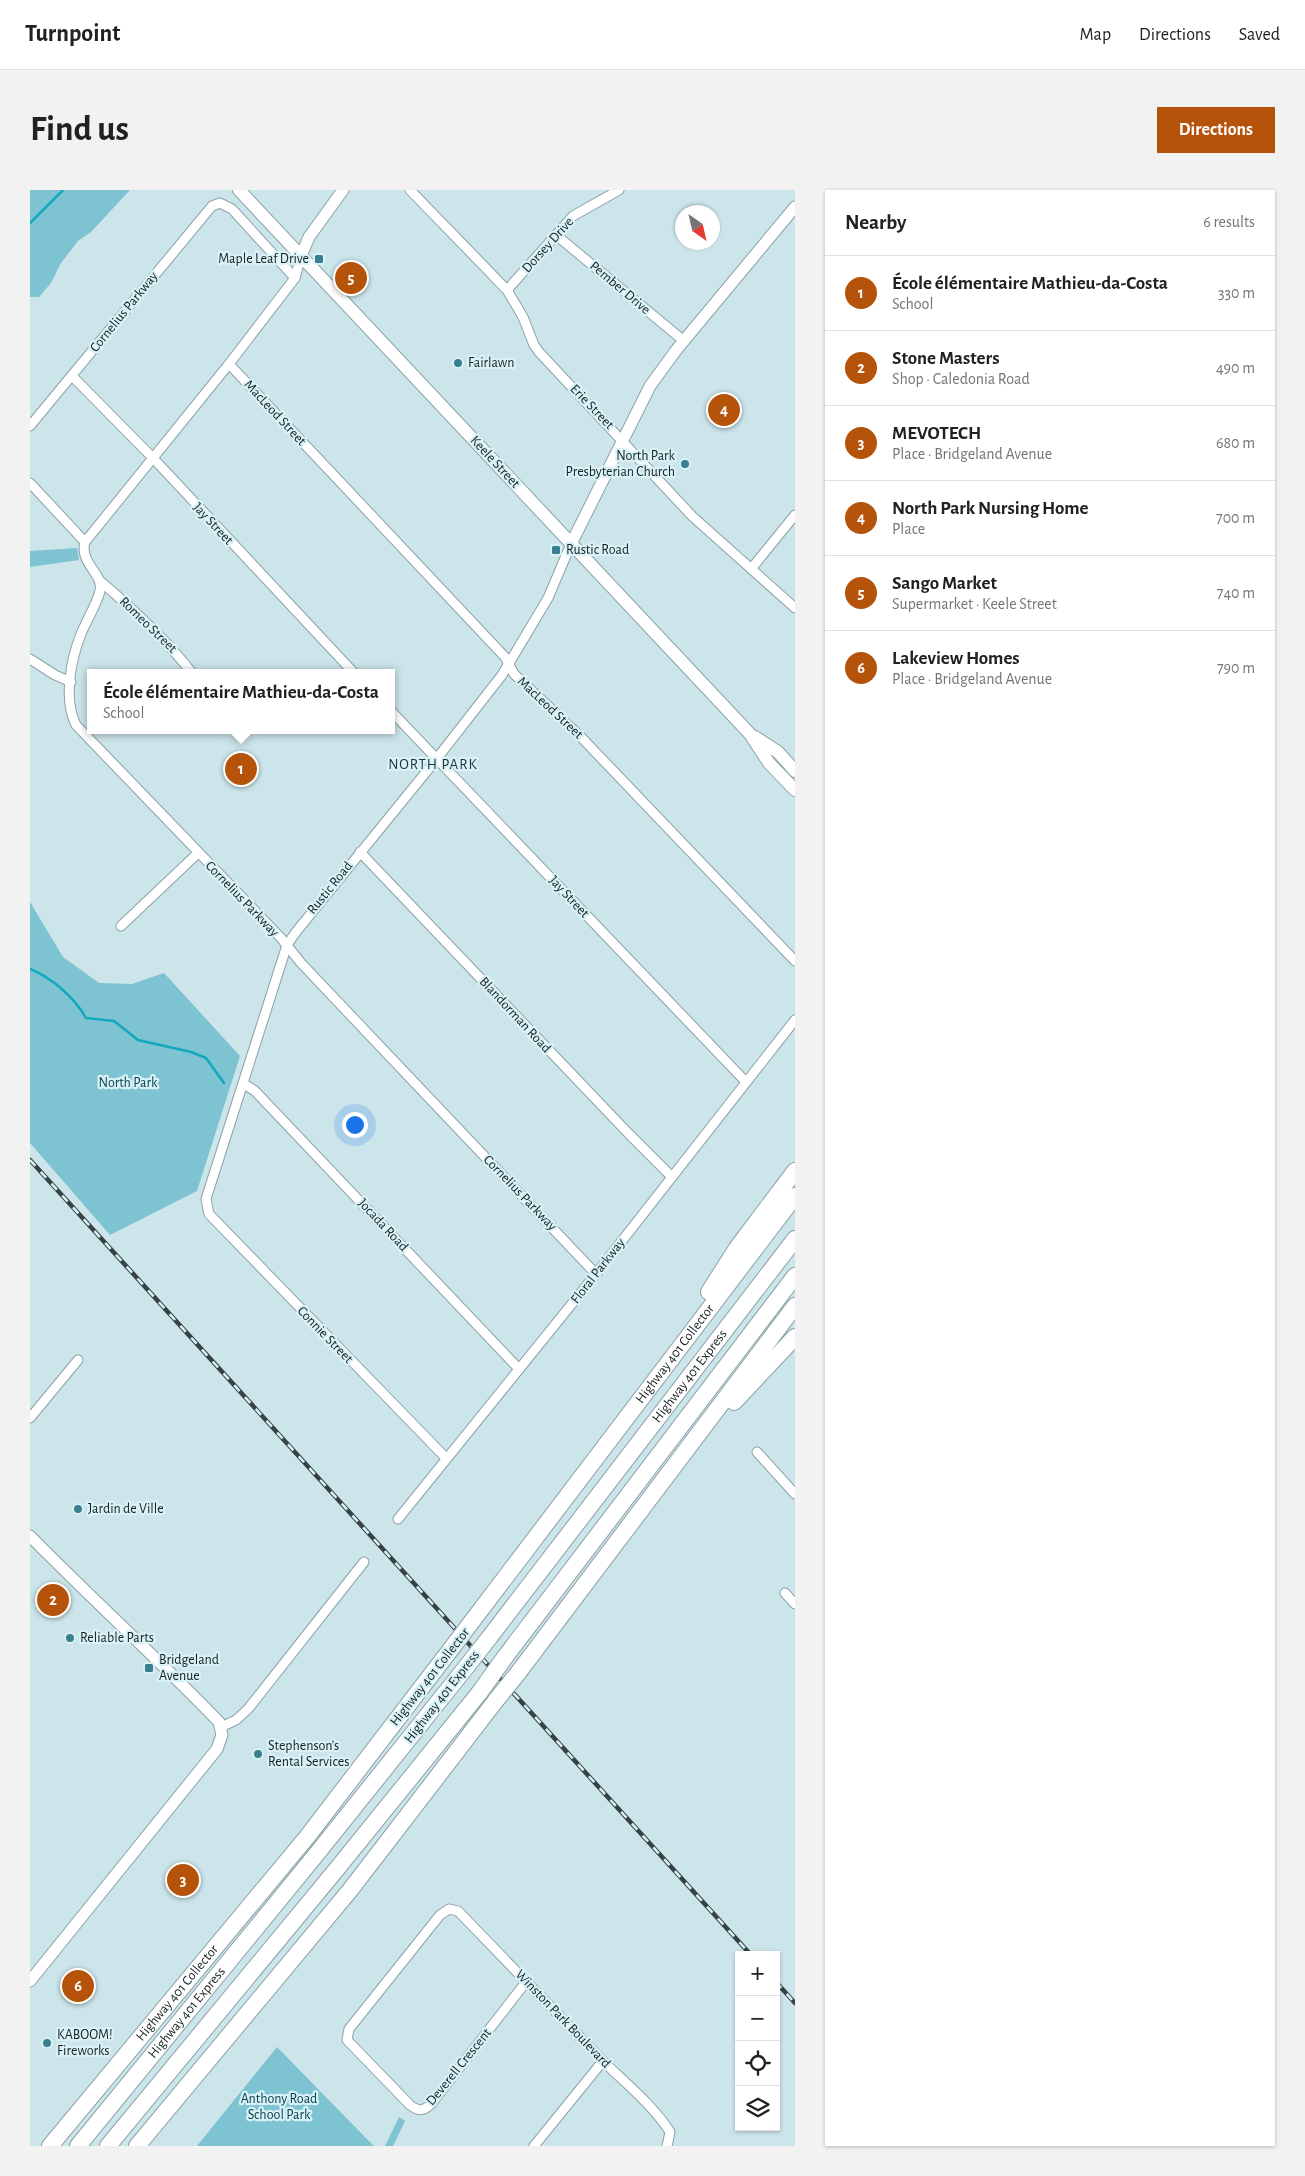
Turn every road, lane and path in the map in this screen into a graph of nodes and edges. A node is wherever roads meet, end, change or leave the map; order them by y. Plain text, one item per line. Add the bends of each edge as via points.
1 (239, 190) edge
2 (410, 190) edge
3 (619, 190) edge
4 (340, 191) edge
5 (795, 207) edge
6 (556, 235) junction
7 (302, 256) junction
8 (295, 278) junction
9 (507, 290) junction
10 (684, 341) junction
11 (229, 364) junction
12 (72, 376) junction
13 (30, 426) edge
14 (624, 441) junction
15 (153, 458) junction
16 (30, 483) edge
17 (795, 516) edge
18 (85, 542) junction
19 (571, 544) junction
20 (751, 569) junction
21 (100, 581) junction
22 (795, 608) edge
23 (30, 659) edge
24 (508, 666) junction
25 (188, 669) edge
26 (350, 669) edge
27 (71, 682) junction
28 (395, 715) edge
29 (750, 734) junction
30 (437, 758) junction
31 (795, 771) edge
32 (794, 789) edge
33 (360, 852) junction
34 (198, 853) junction
35 (121, 926) dead end
36 (287, 945) junction
37 (795, 961) edge
38 (795, 1020) edge
39 (746, 1082) junction
40 (244, 1084) junction
41 (795, 1172) edge
42 (672, 1177) junction
43 (795, 1196) edge
44 (207, 1210) joint
45 (795, 1239) edge
46 (596, 1274) junction
47 (795, 1276) edge
48 (795, 1306) edge
49 (795, 1337) edge
50 (78, 1360) dead end
51 (519, 1369) junction
52 (651, 1384) junction
53 (30, 1418) edge
54 (708, 1420) junction
55 (757, 1452) dead end
56 (446, 1458) junction
57 (795, 1494) edge
58 (398, 1519) dead end
59 (30, 1536) edge
60 (364, 1562) dead end
61 (785, 1593) dead end
62 (795, 1604) edge
63 (221, 1727) junction
64 (440, 1915) joint
65 (30, 1981) edge
66 (526, 1982) junction
67 (603, 2061) junction
68 (50, 2146) edge
69 (78, 2146) edge
70 (108, 2146) edge
71 (137, 2146) edge
72 (534, 2146) edge
73 (667, 2146) edge

1 - 7 main road, Keele Street
2 - 9 street, Erie Street
3 - 6 street, Dorsey Drive via 573,216
4 - 7 street via 309,237
5 - 10 street, Rustic Road
6 - 9 street, Dorsey Drive
6 - 10 street, Pember Drive
7 - 8 street
7 - 19 main road, Keele Street
8 - 11 street
8 - 12 street, Cornelius Parkway via 232,209 220,203 212,206
9 - 14 street, Erie Street via 539,352
10 - 14 street, Rustic Road via 650,386
11 - 15 street
11 - 24 street, MacLeod Street via 505,656
12 - 13 street, Cornelius Parkway
12 - 15 street, Jay Street
14 - 19 street, Rustic Road
14 - 20 street, Erie Street via 692,516
15 - 18 street
15 - 26 street, Jay Street
16 - 18 street
17 - 20 street
18 - 21 street via 85,557
19 - 24 street, Rustic Road via 548,598
19 - 29 main road, Keele Street
20 - 22 street, Erie Street
21 - 25 street, Romeo Street via 159,636
21 - 27 street, Cornelius Parkway via 96,601 74,656
23 - 27 street
24 - 30 street, Rustic Road
24 - 37 street, MacLeod Street
27 - 34 street, Cornelius Parkway via 70,708 76,725
28 - 30 street, Jay Street
29 - 31 main road, Keele Street via 778,752
29 - 32 main road, Keele Street via 769,763
30 - 33 street, Rustic Road
30 - 39 street, Jay Street
33 - 36 street, Rustic Road
33 - 42 street, Blandorman Road
34 - 35 street
34 - 36 street, Cornelius Parkway
36 - 40 street, Rustic Road
36 - 46 street, Cornelius Parkway
38 - 39 street, Floral Parkway
39 - 42 street, Floral Parkway
40 - 44 street, Rustic Road via 208,1187
40 - 51 street, Jocada Road via 255,1091
41 - 52 highway via 737,1248
42 - 46 street, Floral Parkway
43 - 52 highway, Highway 401 Collector
44 - 56 street, Connie Street
45 - 69 highway, Highway 401 Express, bridge via 467,1666
46 - 51 street, Floral Parkway
47 - 70 highway, Highway 401 Express, bridge via 480,1692
48 - 54 highway
49 - 54 highway via 725,1411
50 - 53 street
51 - 56 street, Floral Parkway
52 - 68 highway, Highway 401 Collector, bridge via 307,1837
54 - 71 highway, bridge via 351,1889
55 - 57 street
56 - 58 street, Floral Parkway
59 - 63 street via 173,1674
60 - 63 street via 248,1709
61 - 62 street
63 - 65 street via 217,1749
64 - 66 street, Winston Park Boulevard via 448,1909 458,1911
64 - 66 street, Deverell Crescent via 349,2029 347,2040 416,2110 432,2103
66 - 67 street, Winston Park Boulevard
67 - 72 street
67 - 73 street, Winston Park Boulevard via 663,2120 670,2132

